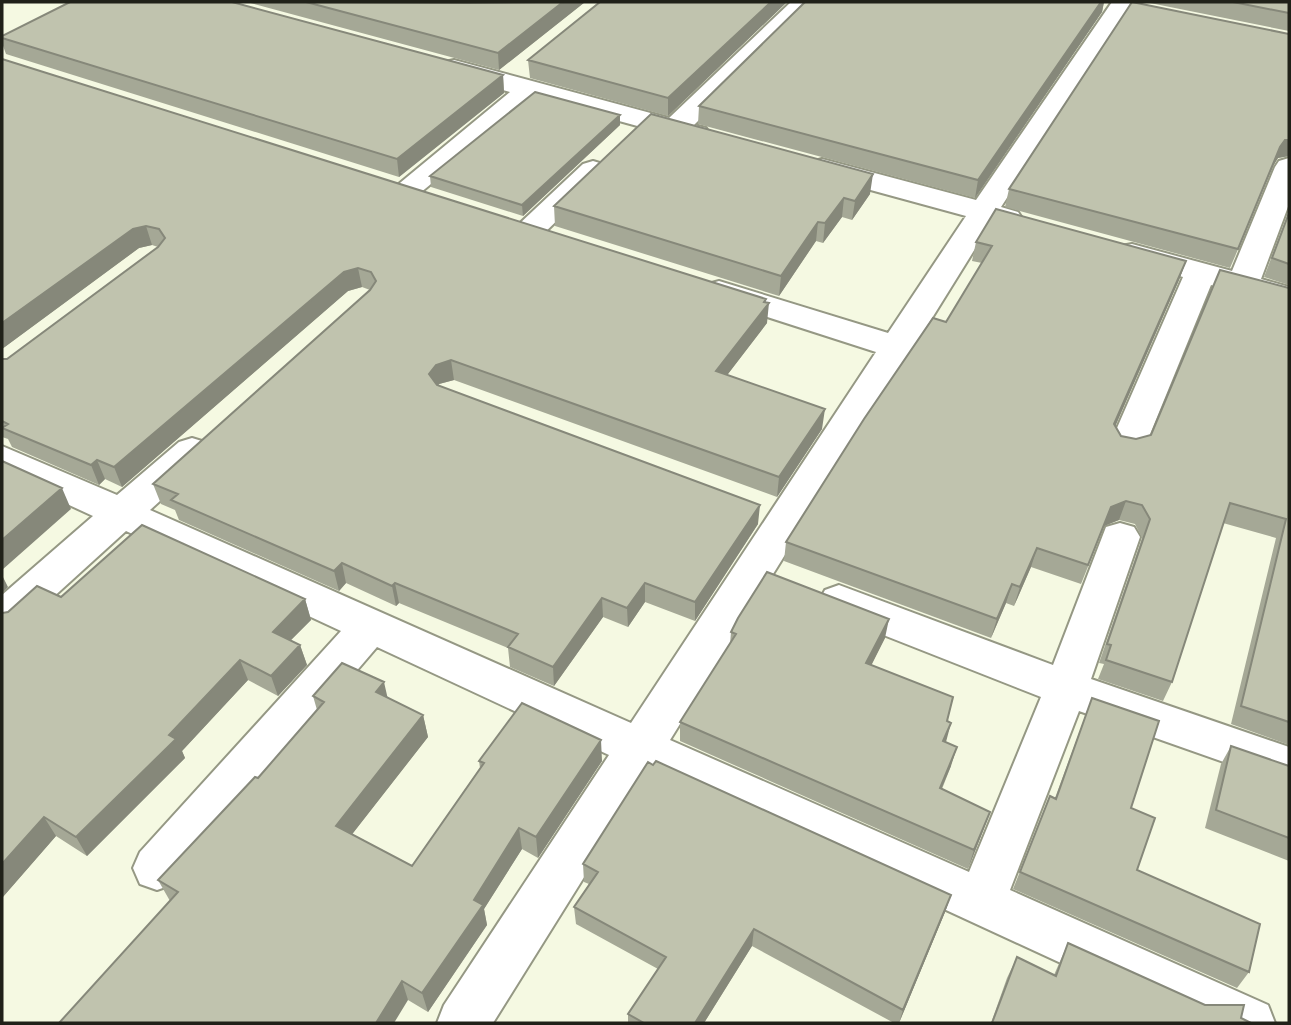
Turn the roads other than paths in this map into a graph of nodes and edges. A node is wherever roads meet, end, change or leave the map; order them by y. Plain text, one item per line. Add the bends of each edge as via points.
1 (805, 2) edge
2 (1111, 4) edge
3 (1147, 12) edge
4 (425, 60) edge
5 (520, 79) junction
6 (675, 128) junction
7 (629, 135) junction
8 (726, 142) edge
9 (802, 162) edge
10 (1289, 167) edge
11 (442, 203) edge
12 (984, 211) junction
13 (1035, 226) edge
14 (529, 231) edge
15 (1111, 247) edge
16 (1201, 272) junction
17 (686, 281) edge
18 (1243, 284) junction
19 (1289, 297) edge
20 (897, 347) junction
21 (216, 430) edge
22 (1128, 444) edge
23 (2, 459) edge
24 (749, 504) edge
25 (122, 514) junction
26 (788, 518) junction
27 (1120, 537) dead end
28 (756, 569) junction
29 (2, 619) edge
30 (371, 626) junction
31 (1066, 688) junction
32 (641, 748) junction
33 (1289, 766) edge
34 (158, 868) dead end
35 (981, 902) junction
36 (463, 1023) edge
37 (1249, 1023) edge

1 - 6 street
2 - 3 street
2 - 12 street via 1084,62
4 - 5 street
5 - 7 street
5 - 11 street via 391,188
6 - 7 street
6 - 8 street
7 - 14 street
9 - 12 street
10 - 18 street
12 - 13 street
12 - 20 street
15 - 16 street
16 - 18 street
16 - 22 street
17 - 20 street
18 - 19 street
20 - 26 street
21 - 25 street
23 - 25 street
24 - 26 street
25 - 29 street
25 - 30 street
26 - 28 street
27 - 31 street
28 - 31 street
28 - 32 street
30 - 32 street
30 - 34 street
31 - 33 street
31 - 35 street
32 - 35 street
32 - 36 street
35 - 37 street

